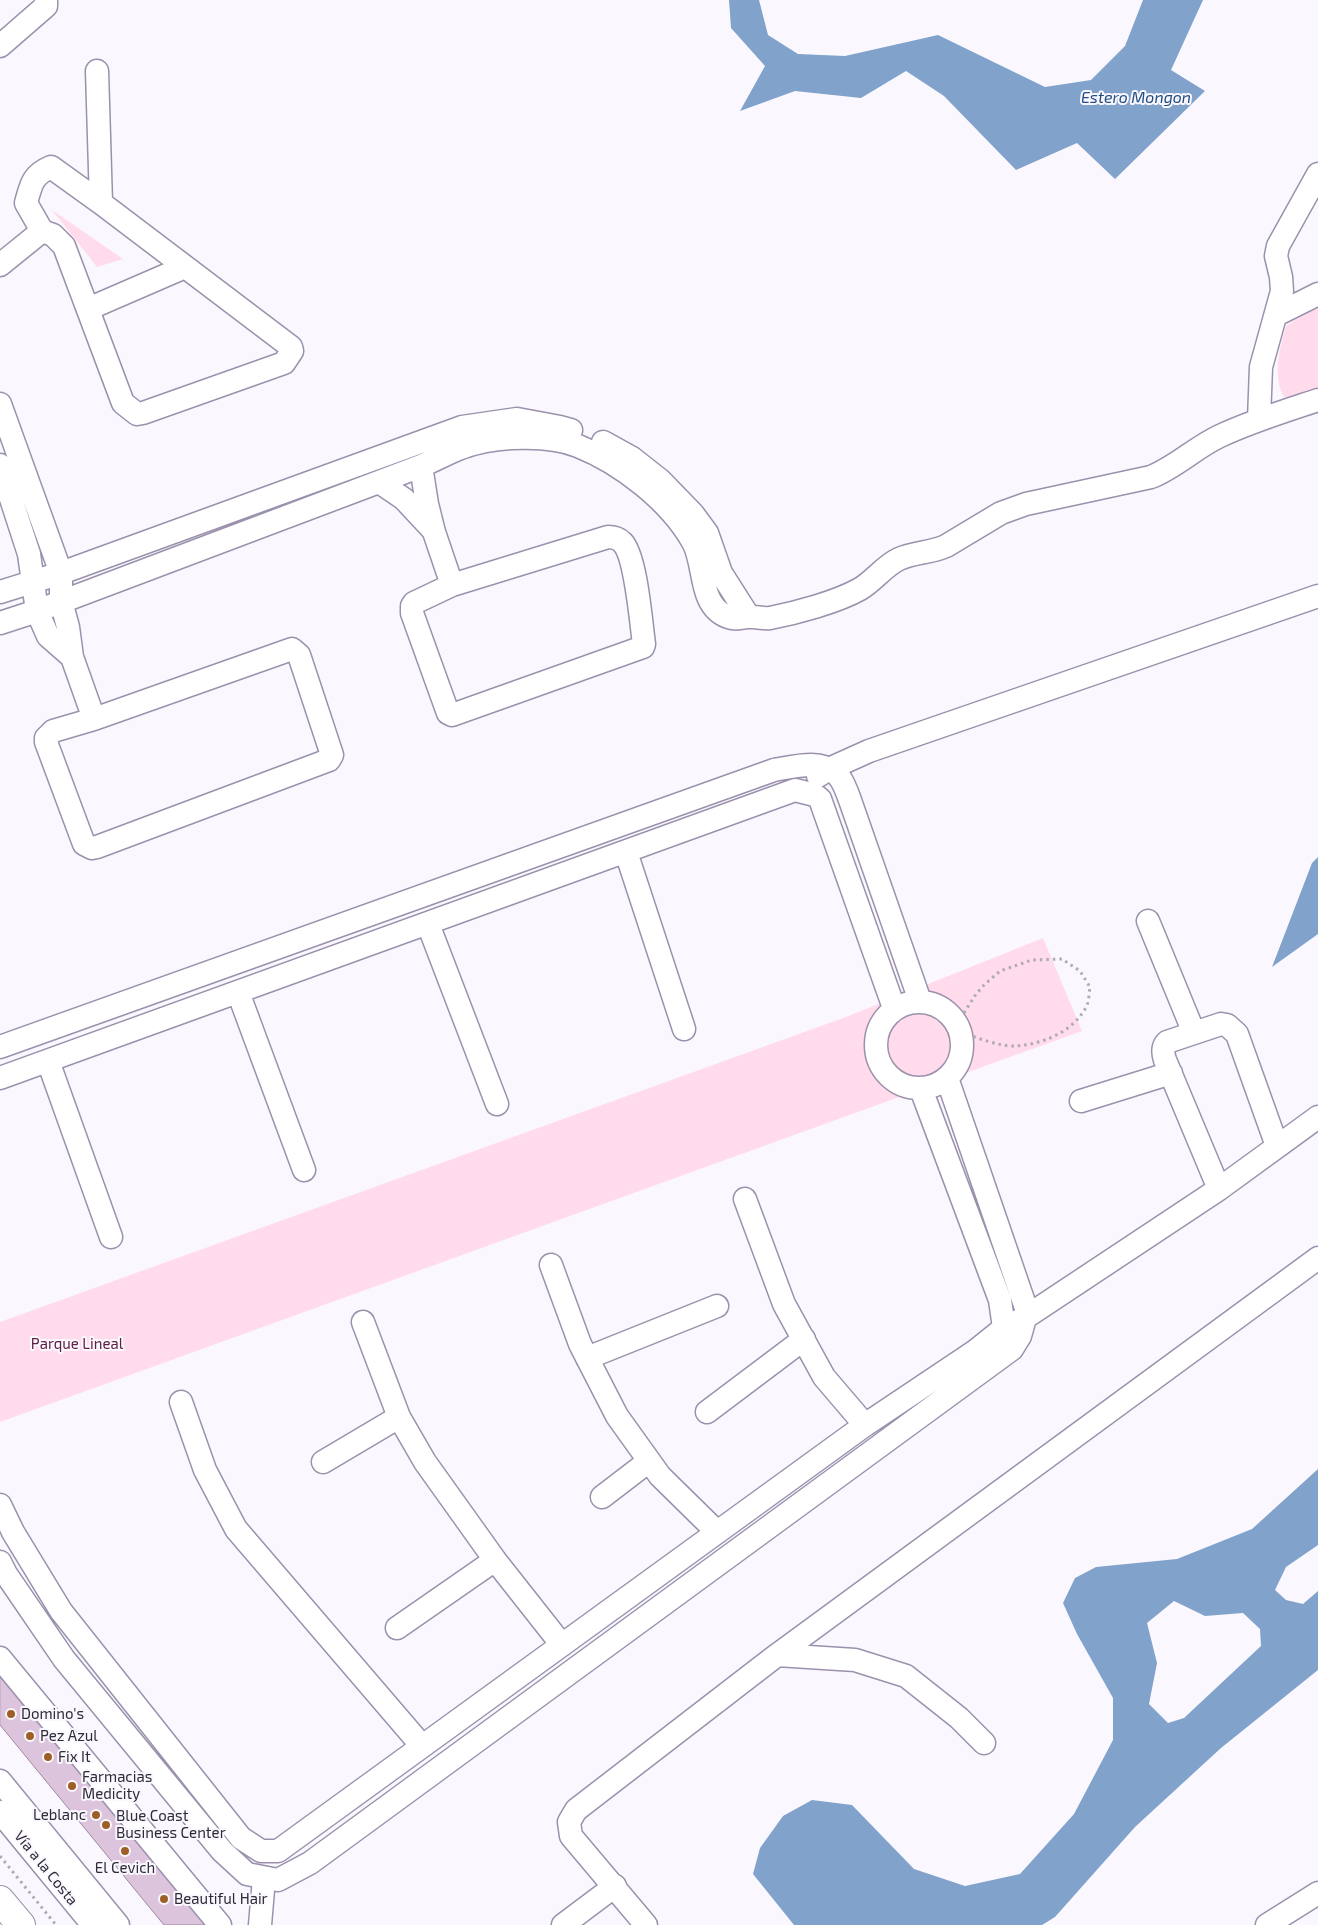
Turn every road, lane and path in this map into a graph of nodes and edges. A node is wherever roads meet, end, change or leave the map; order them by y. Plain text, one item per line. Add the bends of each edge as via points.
1 (46, 0) edge
2 (0, 46) edge
3 (97, 71) dead end
4 (1318, 174) edge
5 (102, 203) junction
6 (42, 231) junction
7 (0, 266) edge
8 (185, 267) junction
9 (1318, 294) edge
10 (88, 309) junction
11 (1276, 315) junction
12 (1318, 400) edge
13 (0, 404) edge
14 (1259, 420) junction
15 (467, 436) junction
16 (0, 466) edge
17 (421, 466) junction
18 (379, 482) junction
19 (302, 486) junction
20 (310, 507) junction
21 (434, 532) junction
22 (702, 543) junction
23 (61, 573) junction
24 (32, 581) junction
25 (727, 584) junction
26 (452, 585) junction
27 (0, 592) edge
28 (706, 593) junction
29 (1318, 596) edge
30 (61, 602) junction
31 (37, 611) junction
32 (749, 617) junction
33 (0, 623) edge
34 (72, 657) junction
35 (94, 719) junction
36 (829, 769) junction
37 (795, 790) junction
38 (626, 852) junction
39 (1148, 921) dead end
40 (428, 924) junction
41 (325, 930) junction
42 (334, 958) junction
43 (238, 992) junction
44 (920, 1001) junction
45 (894, 1008) junction
46 (958, 1028) junction
47 (684, 1029) dead end
48 (1194, 1033) junction
49 (0, 1047) edge
50 (48, 1061) junction
51 (1171, 1073) junction
52 (0, 1078) edge
53 (947, 1078) junction
54 (921, 1089) junction
55 (1081, 1101) dead end
56 (497, 1104) dead end
57 (1318, 1117) edge
58 (1277, 1146) junction
59 (304, 1170) dead end
60 (1219, 1189) junction
61 (745, 1199) dead end
62 (111, 1237) dead end
63 (1318, 1258) edge
64 (551, 1264) dead end
65 (717, 1306) dead end
66 (1026, 1317) junction
67 (363, 1322) dead end
68 (1004, 1328) junction
69 (804, 1339) junction
70 (587, 1358) junction
71 (180, 1402) dead end
72 (707, 1412) dead end
73 (399, 1417) junction
74 (865, 1424) junction
75 (649, 1461) junction
76 (323, 1462) dead end
77 (602, 1497) dead end
78 (0, 1505) edge
79 (717, 1532) junction
80 (494, 1560) junction
81 (0, 1562) edge
82 (638, 1589) junction
83 (655, 1612) junction
84 (397, 1628) dead end
85 (562, 1645) junction
86 (777, 1656) junction
87 (0, 1658) edge
88 (131, 1700) junction
89 (110, 1716) junction
90 (984, 1743) dead end
91 (422, 1746) junction
92 (0, 1781) edge
93 (0, 1812) edge
94 (0, 1856) edge
95 (264, 1878) junction
96 (614, 1886) junction
97 (1318, 1893) edge
98 (0, 1900) edge
99 (21, 1925) edge
100 (56, 1925) edge
101 (93, 1925) edge
102 (118, 1925) edge
103 (220, 1925) edge
104 (260, 1925) edge
105 (563, 1925) edge
106 (646, 1925) edge
107 (1267, 1925) edge

1 - 2 street via 46,6
3 - 5 street
4 - 11 street via 1278,246 1276,256 1282,291
5 - 6 street via 51,167 40,171 31,184 26,203
5 - 8 street
6 - 7 street
6 - 10 street via 53,235 64,246
8 - 10 street
8 - 10 street via 291,347 292,351 284,363 137,414 123,403
9 - 11 street
11 - 14 street via 1261,367
12 - 14 street
13 - 23 street
14 - 32 street via 1219,436 1150,478 1026,504 1000,513 946,546 897,560 861,588 838,600 768,618
15 - 17 street
15 - 19 street
15 - 22 street via 517,419 560,427 600,440 632,458 660,480 692,514
16 - 24 street via 29,554
17 - 18 street
17 - 21 street
18 - 20 street
18 - 21 street via 404,499
19 - 20 street
19 - 23 street
20 - 30 street
21 - 26 street
22 - 25 street
22 - 28 street via 701,562
23 - 24 street
23 - 30 street
24 - 27 street
24 - 31 street
25 - 28 street
25 - 32 street
26 - 26 street via 414,602 412,609 446,710 452,715 644,646 631,558 623,543 613,537
28 - 32 street via 716,609 728,617
29 - 36 street via 869,751
30 - 31 street
30 - 34 street
31 - 33 street
31 - 34 street via 48,636
34 - 35 street
35 - 35 street via 54,730 46,738 83,841 92,848 331,757 299,655 292,648
36 - 37 street
36 - 41 street via 812,764 774,770
36 - 44 street via 840,777 851,803
37 - 38 street
37 - 45 street via 820,799
38 - 40 street
38 - 47 street
39 - 48 street
40 - 42 street
40 - 56 street
41 - 42 street
41 - 49 street
42 - 43 street
43 - 50 street
43 - 59 street
44 - 45 street
44 - 46 street via 935,1004 948,1012
45 - 54 street via 877,1030 877,1059 884,1071 907,1087
46 - 46 path via 981,1040 1015,1046 1042,1041 1070,1028 1086,1008 1090,987 1080,971 1062,959 1032,960 1000,971 976,994
46 - 53 street via 962,1053
48 - 51 street via 1166,1044 1163,1053
48 - 58 street via 1221,1024 1237,1034
50 - 52 street
50 - 62 street
51 - 55 street
51 - 60 street
53 - 54 street via 935,1086
53 - 66 street via 1027,1311
54 - 68 street via 1000,1300
57 - 58 street
58 - 60 street
60 - 66 street
61 - 69 street via 784,1304
63 - 86 street
64 - 70 street
65 - 70 street
66 - 68 street
66 - 83 street via 1012,1349
67 - 73 street
68 - 74 street via 974,1352
69 - 72 street
69 - 74 street via 824,1376
70 - 75 street via 617,1416
71 - 91 street via 206,1470 236,1529
73 - 76 street
73 - 80 street via 425,1462
74 - 79 street
75 - 77 street
75 - 79 street
78 - 88 street via 60,1611
79 - 82 street
80 - 84 street
80 - 85 street
81 - 89 street via 64,1659
82 - 83 street
82 - 85 street
83 - 95 street via 310,1864 278,1880
85 - 91 street
86 - 90 street via 855,1660 906,1676 959,1718
86 - 96 street via 576,1810 569,1822 571,1836
87 - 103 street
88 - 89 street
88 - 91 street via 241,1838 261,1851 278,1851
89 - 95 street via 222,1852 247,1874
92 - 102 street
93 - 101 street, Vía a la Costa
94 - 100 path
95 - 104 street
96 - 105 street
96 - 106 street
97 - 107 street
98 - 99 highway

